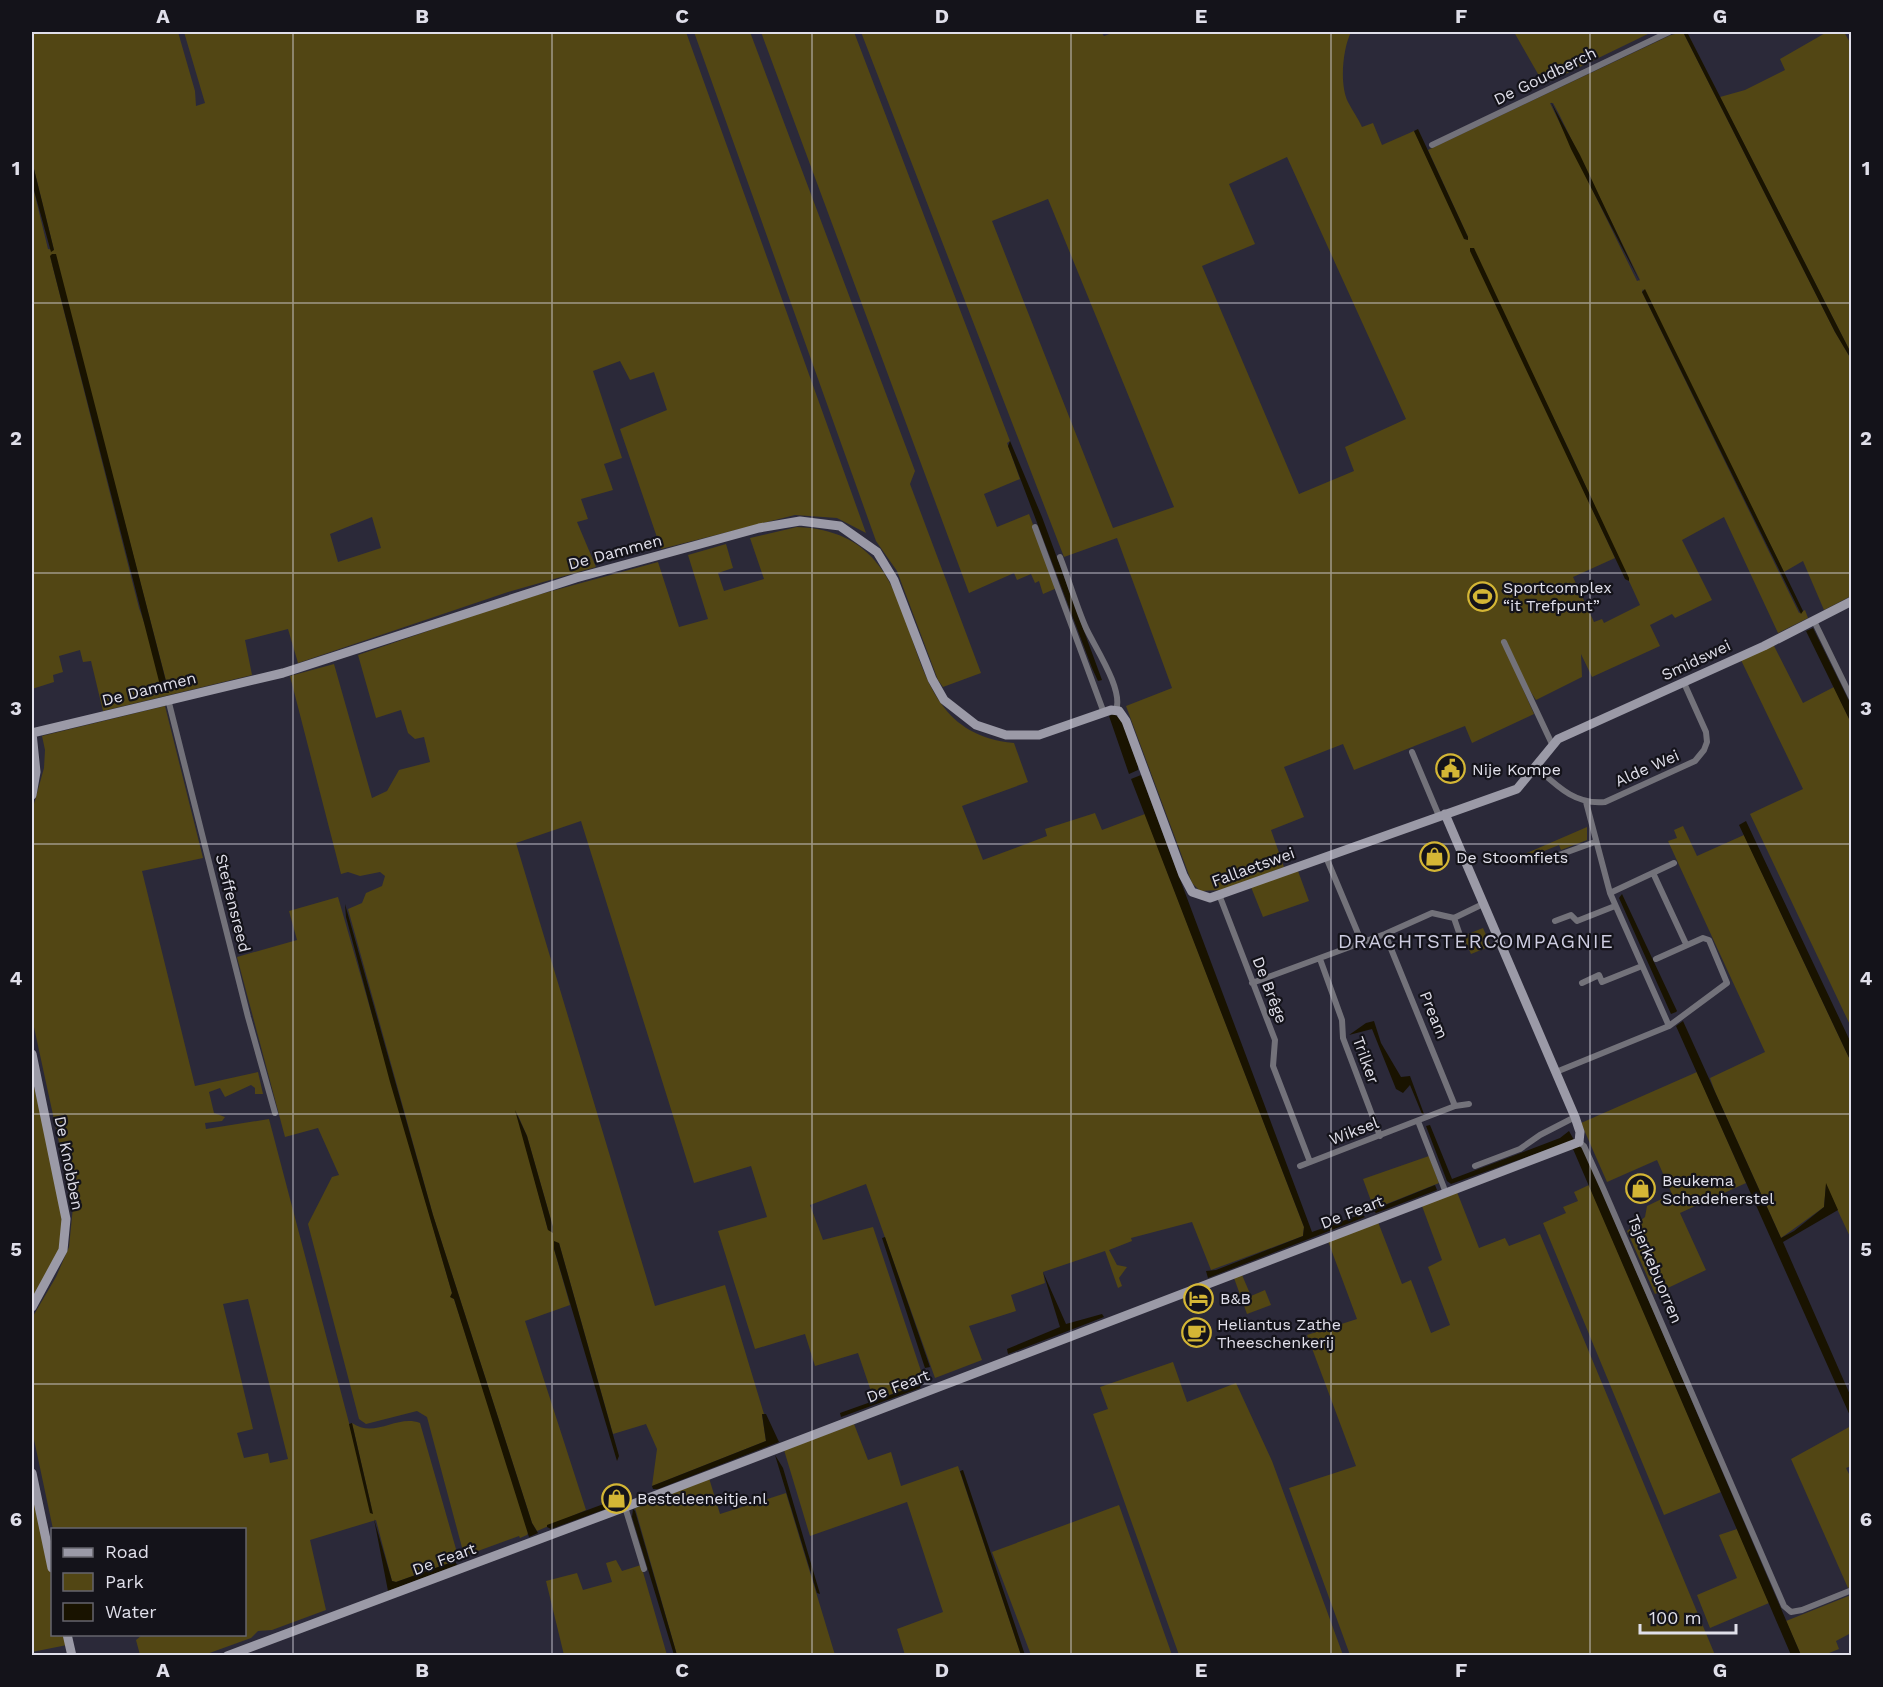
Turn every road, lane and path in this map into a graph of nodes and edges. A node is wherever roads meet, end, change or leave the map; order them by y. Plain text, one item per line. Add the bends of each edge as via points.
1 (1669, 32) edge
2 (1432, 145) dead end
3 (1035, 527) dead end
4 (1060, 557) dead end
5 (1851, 601) edge
6 (1814, 621) junction
7 (1504, 642) dead end
8 (1684, 683) junction
9 (168, 699) junction
10 (1851, 699) edge
11 (1116, 710) junction
12 (1104, 713) junction
13 (32, 733) edge
14 (1552, 744) junction
15 (1412, 752) dead end
16 (1536, 767) junction
17 (32, 795) edge
18 (1586, 802) junction
19 (1442, 815) junction
20 (1595, 842) junction
21 (1326, 857) junction
22 (1548, 859) dead end
23 (1674, 863) dead end
24 (1654, 874) junction
25 (1610, 893) junction
26 (1220, 897) junction
27 (1483, 904) junction
28 (1615, 906) junction
29 (1455, 918) junction
30 (1555, 921) dead end
31 (1385, 934) junction
32 (1362, 943) junction
33 (1463, 944) dead end
34 (1686, 944) junction
35 (1320, 959) junction
36 (1656, 959) dead end
37 (1642, 966) junction
38 (1252, 982) junction
39 (1582, 983) dead end
40 (1669, 1026) junction
41 (32, 1054) edge
42 (1556, 1072) junction
43 (1469, 1104) dead end
44 (1455, 1106) junction
45 (275, 1113) dead end
46 (1575, 1117) junction
47 (1418, 1121) junction
48 (1380, 1136) junction
49 (1579, 1143) junction
50 (1310, 1162) junction
51 (1300, 1166) dead end
52 (1475, 1166) dead end
53 (1446, 1193) junction
54 (32, 1307) edge
55 (32, 1473) edge
56 (626, 1507) junction
57 (51, 1563) edge
58 (644, 1569) dead end
59 (1851, 1590) edge
60 (67, 1636) edge
61 (72, 1656) edge
62 (227, 1656) edge

1 - 2 street, De Goudberch
3 - 12 street
4 - 11 street, Fallaetswei via 1105,665 1118,701
5 - 6 street, Smidswei
6 - 8 street, Smidswei
6 - 10 street
7 - 14 street
8 - 14 street, Smidswei
8 - 18 street, Alde Wei via 1706,732 1704,750 1695,761 1605,801
9 - 12 street, De Dammen via 283,673 576,578 759,528 800,521 840,526 877,552 894,580 944,700 976,725 1006,735 1028,736 1047,734
9 - 13 street, De Dammen
9 - 45 street, Steffensreed
11 - 12 street
11 - 26 street, Fallaetswei via 1126,721 1188,886 1201,897
13 - 17 street via 36,772
14 - 16 street
15 - 19 street
16 - 18 street via 1575,799
16 - 19 street via 1517,789
18 - 20 street
19 - 21 street, Fallaetswei
19 - 27 street, Tsjerkebuorren
20 - 22 street
20 - 25 street
21 - 26 street, Fallaetswei
21 - 32 street
23 - 24 street
24 - 25 street
24 - 34 street
25 - 28 street
26 - 38 street, De Brêge
27 - 29 street
27 - 42 street, Tsjerkebuorren
28 - 30 street via 1577,921 1571,915
28 - 37 street
29 - 31 street via 1432,913
29 - 33 street
31 - 32 street
31 - 44 street, Pream
32 - 35 street
34 - 36 street
34 - 40 street via 1709,940 1727,983
35 - 38 street
35 - 48 street, Trilker via 1342,1020 1343,1038
37 - 39 street via 1602,982 1599,975
37 - 40 street
38 - 50 street, De Brêge via 1275,1040 1273,1066
40 - 42 street
41 - 54 street, De Knobben via 66,1219 63,1250
42 - 46 street, Tsjerkebuorren
43 - 44 street, Wiksel
44 - 47 street, Wiksel
46 - 49 street, Tsjerkebuorren
46 - 52 street via 1520,1149
47 - 48 street, Wiksel
47 - 53 street
48 - 50 street, Wiksel
49 - 53 street, De Feart
49 - 59 street, Tsjerkebuorren via 1603,1188 1784,1606 1791,1612 1802,1610
50 - 51 street, Wiksel
53 - 56 street, De Feart
55 - 57 street
56 - 58 street
56 - 62 street, De Feart
60 - 61 street

